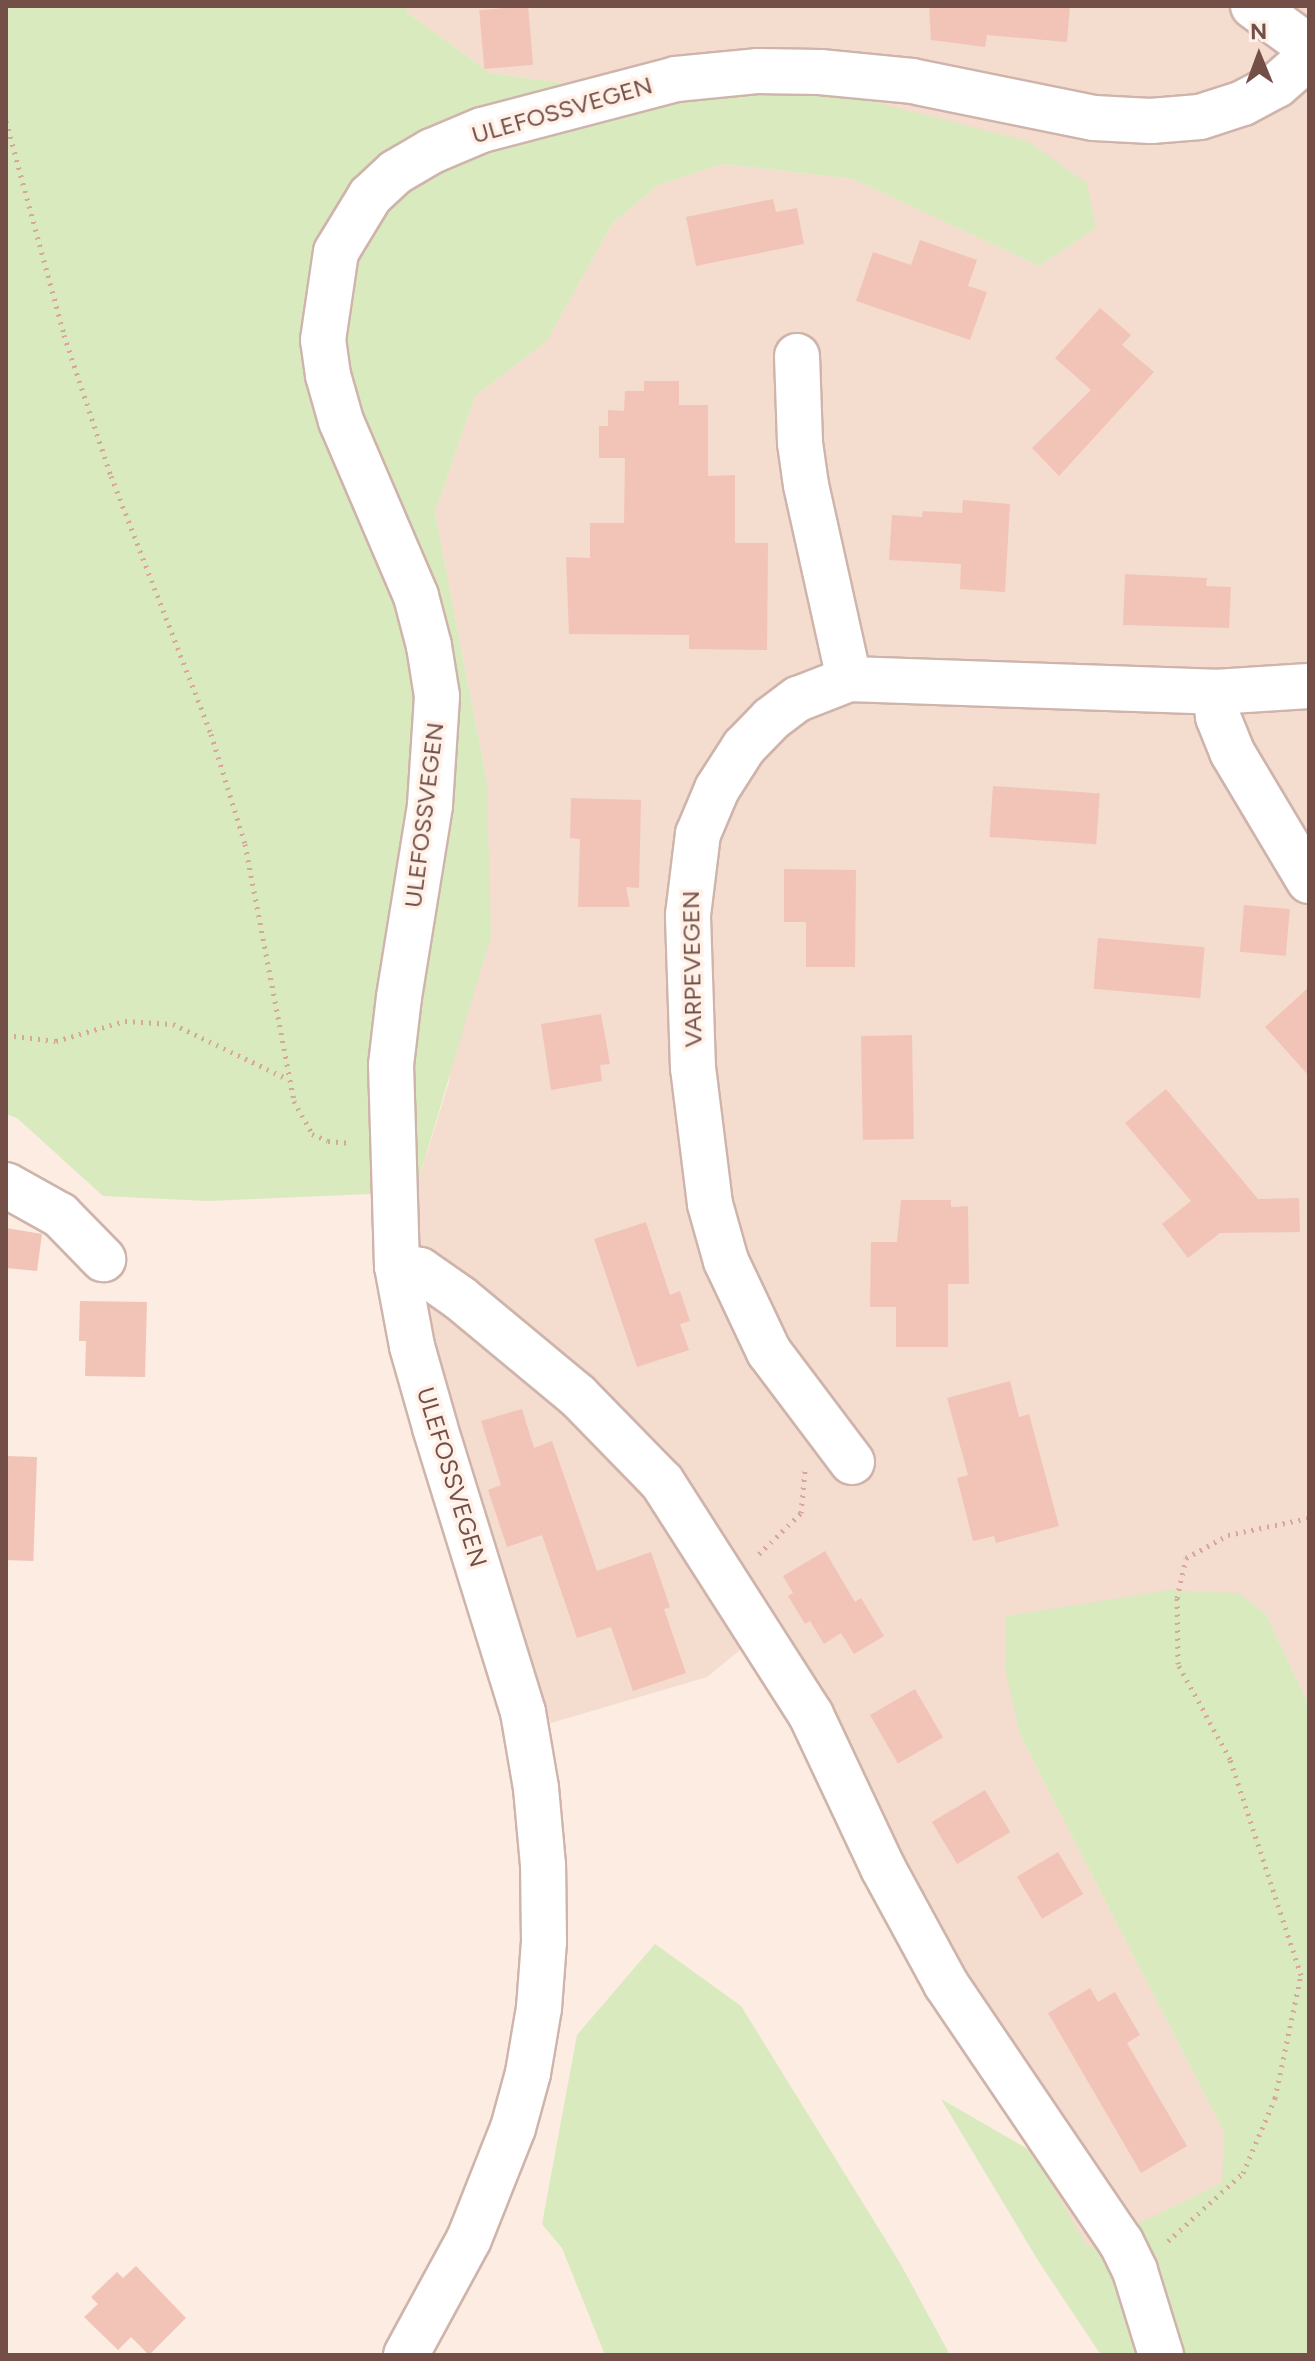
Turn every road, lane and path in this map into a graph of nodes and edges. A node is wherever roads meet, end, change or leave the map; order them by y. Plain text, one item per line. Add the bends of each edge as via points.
1 (1253, 6) edge
2 (1309, 47) edge
3 (1309, 57) edge
4 (6, 121) edge
5 (797, 356) dead end
6 (849, 679) junction
7 (1309, 686) edge
8 (1215, 692) junction
9 (1309, 881) edge
10 (6, 1035) edge
11 (289, 1080) junction
12 (391, 1147) junction
13 (6, 1185) edge
14 (103, 1259) dead end
15 (397, 1266) junction
16 (852, 1462) dead end
17 (805, 1468) dead end
18 (1309, 1518) edge
19 (729, 1583) junction
20 (1135, 2271) junction
21 (406, 2355) edge
22 (1161, 2355) edge

1 - 2 street
3 - 12 street, ULEFOSSVEGEN via 1277,85 1243,103 1200,117 1151,121 1094,118 912,81 820,72 757,71 676,79 482,130 396,172 370,196 336,252 323,340 341,421 416,596 437,696 430,805 391,1065
4 - 11 path via 73,363 211,734 245,844
5 - 6 street via 806,485
6 - 8 street, VARPEVEGEN
6 - 16 street, VARPEVEGEN via 798,699 744,747 717,789 698,834 688,915 693,1068 718,1240 769,1352
7 - 8 street, VARPEVEGEN
8 - 9 street via 1232,752
10 - 11 path via 56,1041 125,1021 173,1024
11 - 12 path via 312,1134 328,1141
12 - 15 street, ULEFOSSVEGEN
13 - 14 street via 60,1215
15 - 19 street via 420,1270 436,1281 589,1406 662,1482
15 - 21 street, ULEFOSSVEGEN via 412,1346 523,1712 540,1834 544,1942 539,2008 513,2128 469,2239
17 - 19 path via 801,1513
18 - 20 path via 1228,1535 1186,1558 1177,1598 1178,1664 1230,1759 1301,1975 1275,2098 1243,2173
19 - 20 street via 811,1715 883,1868 946,1984 1093,2196
20 - 22 street

